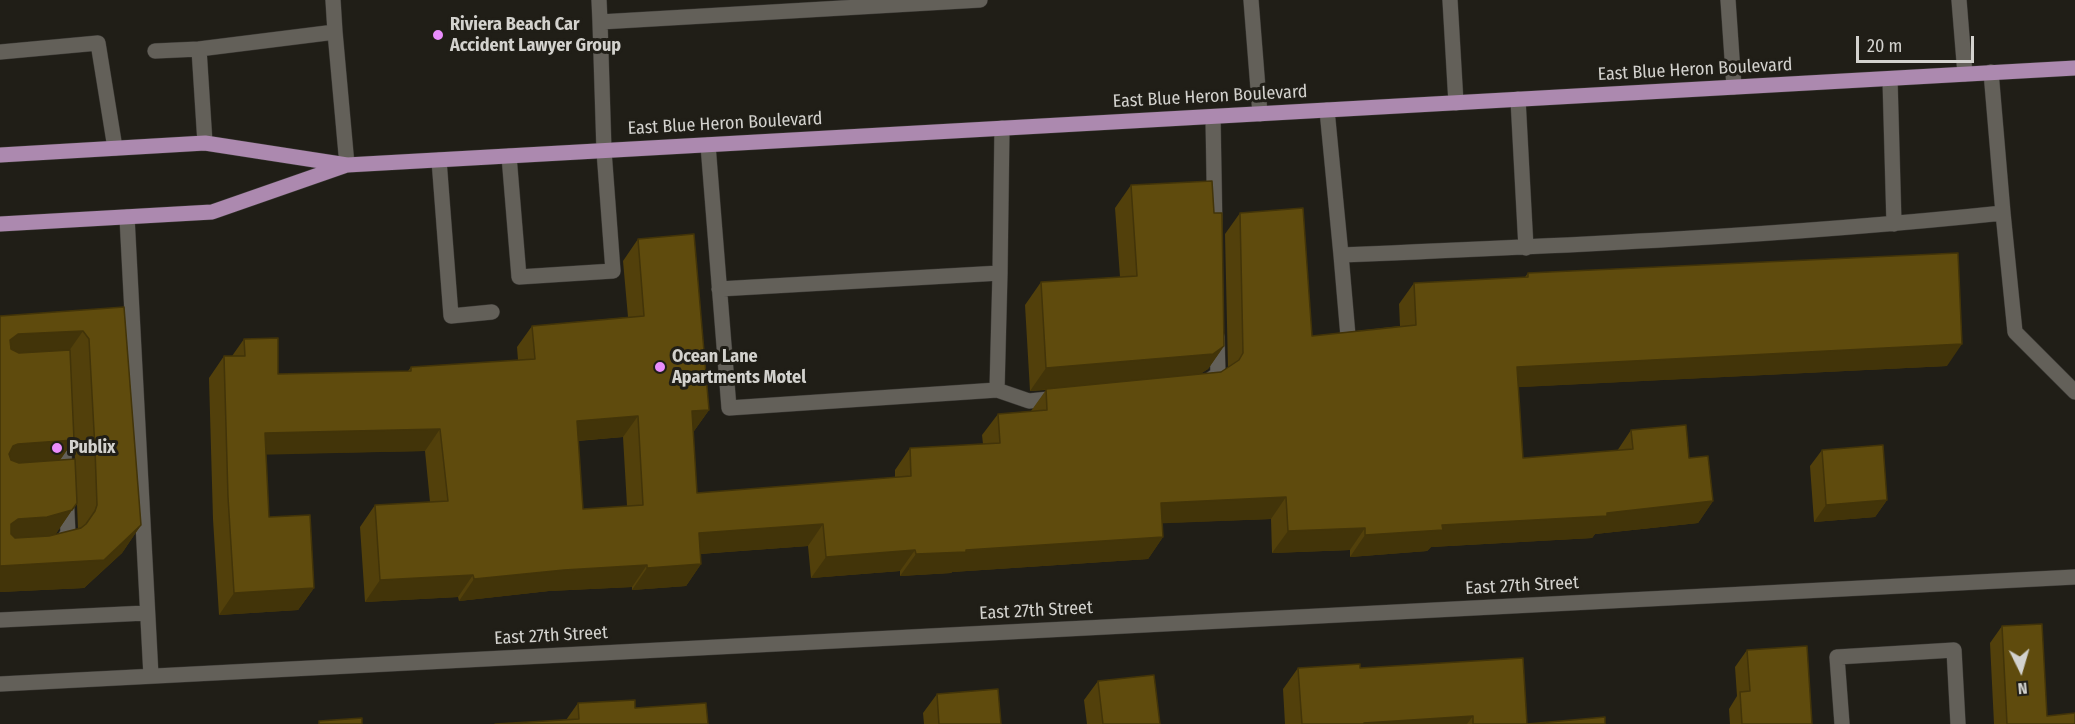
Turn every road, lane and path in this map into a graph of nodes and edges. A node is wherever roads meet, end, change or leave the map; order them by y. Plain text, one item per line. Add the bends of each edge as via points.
1 (333, 0) edge
2 (598, 0) edge
3 (980, 0) edge
4 (1251, 0) edge
5 (1450, 0) edge
6 (1728, 0) edge
7 (1959, 0) edge
8 (600, 22) junction
9 (335, 32) junction
10 (199, 49) junction
11 (155, 51) dead end
12 (0, 52) edge
13 (2075, 68) edge
14 (1990, 72) junction
15 (1965, 74) junction
16 (1890, 78) junction
17 (1734, 87) junction
18 (1518, 99) junction
19 (1456, 103) junction
20 (1327, 110) junction
21 (1260, 114) junction
22 (1213, 117) junction
23 (1002, 128) junction
24 (205, 143) junction
25 (708, 145) junction
26 (115, 148) junction
27 (604, 151) junction
28 (0, 155) edge
29 (509, 156) junction
30 (439, 160) junction
31 (347, 165) junction
32 (2003, 213) junction
33 (127, 217) junction
34 (0, 224) edge
35 (1894, 224) junction
36 (1526, 248) junction
37 (1215, 250) edge
38 (1341, 255) junction
39 (1000, 273) junction
40 (719, 289) junction
41 (492, 312) dead end
42 (1217, 317) edge
43 (1348, 336) edge
44 (1190, 387) edge
45 (997, 390) junction
46 (2075, 392) edge
47 (1072, 397) edge
48 (63, 422) edge
49 (50, 549) edge
50 (2075, 577) edge
51 (146, 613) junction
52 (0, 620) edge
53 (151, 676) junction
54 (0, 684) edge
55 (1842, 724) edge
56 (1958, 724) edge

1 - 9 street
2 - 8 street
3 - 8 street
4 - 21 street
5 - 19 street
6 - 17 street
7 - 15 street
8 - 27 street
9 - 10 street
9 - 31 street
10 - 11 street
10 - 24 street
12 - 26 street via 98,43
13 - 14 main road, East Blue Heron Boulevard
14 - 15 main road, East Blue Heron Boulevard
14 - 32 street
15 - 16 main road, East Blue Heron Boulevard
16 - 17 main road, East Blue Heron Boulevard
16 - 35 street
17 - 18 main road, East Blue Heron Boulevard
18 - 19 main road, East Blue Heron Boulevard
18 - 36 street
19 - 20 main road, East Blue Heron Boulevard
20 - 21 main road, East Blue Heron Boulevard
20 - 38 street
21 - 22 main road, East Blue Heron Boulevard
22 - 23 main road, East Blue Heron Boulevard
22 - 37 street
23 - 25 main road, East Blue Heron Boulevard
23 - 39 street
24 - 26 main road, East Blue Heron Boulevard
24 - 31 main road, East Blue Heron Boulevard
25 - 27 main road, East Blue Heron Boulevard
25 - 40 street
26 - 28 main road, East Blue Heron Boulevard
27 - 29 main road, East Blue Heron Boulevard
27 - 29 street via 613,271 519,277
29 - 30 main road, East Blue Heron Boulevard
30 - 31 main road, East Blue Heron Boulevard
30 - 41 street via 451,316
31 - 33 main road, East Blue Heron Boulevard via 212,212
32 - 35 street
32 - 46 street via 2015,332
33 - 34 main road, East Blue Heron Boulevard
33 - 51 street
35 - 36 street
36 - 38 street
38 - 43 street
39 - 40 street
39 - 45 street
40 - 45 street via 729,408
42 - 44 street via 1218,374 1200,386
45 - 47 street via 1029,401
48 - 49 street via 60,477 68,533 59,546
50 - 53 street, East 27th Street
51 - 52 street
51 - 53 street
53 - 54 street, East 27th Street
55 - 56 street via 1837,657 1954,650

